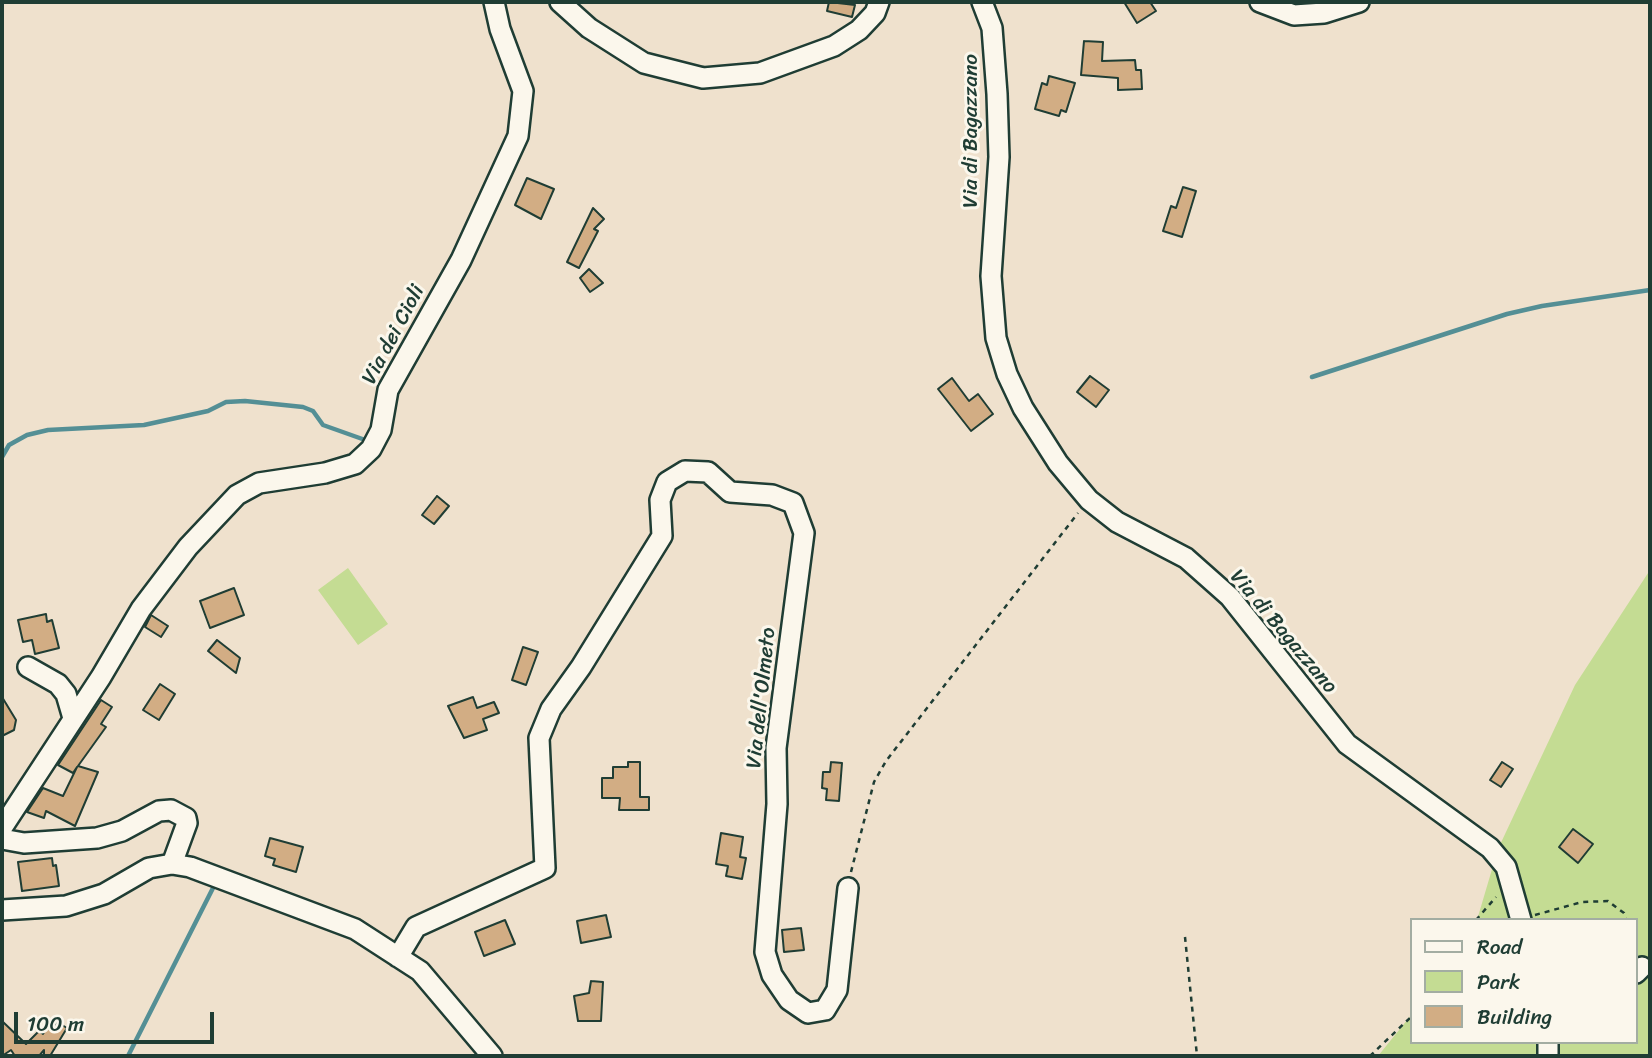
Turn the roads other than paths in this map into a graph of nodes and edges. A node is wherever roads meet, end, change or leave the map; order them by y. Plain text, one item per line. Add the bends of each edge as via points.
1 (494, 2) edge
2 (560, 2) edge
3 (878, 2) edge
4 (982, 2) edge
5 (1260, 2) edge
6 (1359, 2) edge
7 (28, 667) dead end
8 (74, 718) junction
9 (2, 828) edge
10 (2, 839) edge
11 (172, 864) junction
12 (848, 888) road end
13 (2, 910) edge
14 (1521, 918) edge
15 (398, 957) junction
16 (492, 1056) edge

1 - 8 street, Via dei Cioli via 523,91 518,136 461,260 388,390 381,430 371,449 355,464 259,483 237,495 149,598
2 - 3 street via 589,28 644,63 703,78 760,73 834,46 859,30 875,13
4 - 14 street, Via di Bagazzano via 992,28 997,94 999,157 991,276 996,338 1023,408 1058,463 1089,500 1117,522 1186,558 1230,597 1347,744 1490,848 1506,867
5 - 6 street via 1294,16
7 - 8 street via 58,684
8 - 9 street, Via dei Cioli
10 - 11 street via 24,843 97,838 171,810 187,823
11 - 13 street via 149,868 104,894 66,906
11 - 15 street via 355,929
12 - 15 street, Via dell'Olmeto via 837,990 825,1010 808,1013 789,1000 772,975 765,952 777,804 776,748 804,533 793,503 772,495 730,492 708,472 685,471 667,482 660,500 662,536 551,709 540,738 545,869 416,927
15 - 16 street via 420,971

